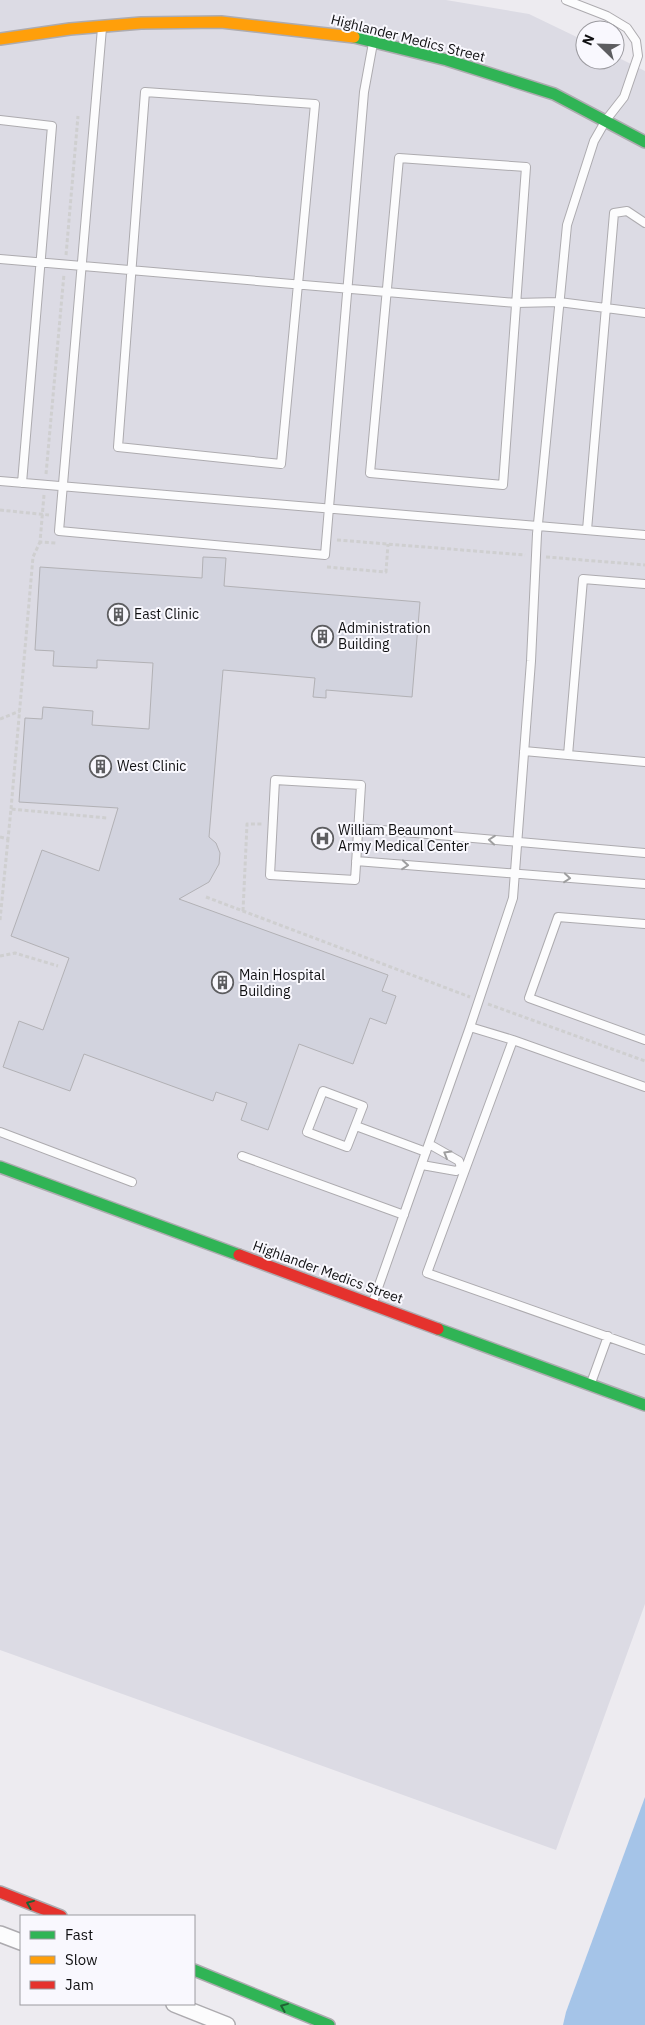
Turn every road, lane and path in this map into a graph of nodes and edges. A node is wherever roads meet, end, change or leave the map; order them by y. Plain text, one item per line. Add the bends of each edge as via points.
1 (566, 0) edge
2 (102, 26) junction
3 (0, 39) edge
4 (373, 42) junction
5 (78, 116) dead end
6 (0, 120) edge
7 (606, 120) junction
8 (645, 142) edge
9 (645, 224) edge
10 (0, 258) edge
11 (41, 263) junction
12 (65, 265) junction
13 (82, 266) junction
14 (130, 270) junction
15 (297, 283) junction
16 (347, 288) junction
17 (387, 291) junction
18 (560, 302) junction
19 (516, 303) junction
20 (606, 308) junction
21 (645, 313) edge
22 (0, 481) edge
23 (22, 482) junction
24 (45, 484) junction
25 (63, 485) junction
26 (329, 508) junction
27 (0, 510) edge
28 (42, 515) junction
29 (60, 516) junction
30 (538, 526) junction
31 (587, 530) junction
32 (645, 535) edge
33 (326, 539) junction
34 (40, 542) junction
35 (60, 544) dead end
36 (388, 544) junction
37 (535, 556) junction
38 (645, 565) edge
39 (326, 567) dead end
40 (645, 584) edge
41 (20, 712) junction
42 (0, 719) edge
43 (524, 751) junction
44 (568, 755) junction
45 (645, 762) edge
46 (11, 809) junction
47 (107, 818) dead end
48 (273, 825) junction
49 (358, 828) junction
50 (0, 837) edge
51 (8, 839) junction
52 (517, 842) junction
53 (645, 853) edge
54 (356, 861) junction
55 (514, 874) junction
56 (645, 884) edge
57 (206, 897) dead end
58 (243, 911) junction
59 (0, 920) edge
60 (645, 924) edge
61 (0, 956) edge
62 (58, 966) dead end
63 (479, 1001) junction
64 (470, 1027) junction
65 (513, 1040) junction
66 (645, 1040) edge
67 (645, 1061) edge
68 (645, 1087) edge
69 (356, 1126) junction
70 (0, 1132) edge
71 (429, 1144) junction
72 (426, 1152) junction
73 (242, 1156) dead end
74 (422, 1165) junction
75 (0, 1167) edge
76 (463, 1168) junction
77 (132, 1182) dead end
78 (404, 1216) junction
79 (372, 1304) junction
80 (608, 1336) junction
81 (645, 1350) edge
82 (590, 1385) junction
83 (645, 1405) edge
84 (0, 1892) edge
85 (58, 1915) edge
86 (0, 1934) edge
87 (20, 1942) edge
88 (195, 1970) edge
89 (177, 2005) edge
90 (227, 2025) edge
91 (329, 2025) edge

1 - 7 lane via 607,16 627,28 636,41 638,56 624,97
2 - 3 street, Highlander Medics Street
2 - 4 street, Highlander Medics Street via 221,22 342,34
2 - 13 lane
4 - 7 street, Highlander Medics Street via 447,60 554,94
4 - 16 lane via 364,92
5 - 12 path
6 - 11 lane via 52,126
7 - 8 street, Highlander Medics Street
7 - 18 lane via 594,141 567,225
9 - 20 lane via 627,210 614,213
10 - 11 lane
11 - 12 lane
11 - 23 lane
12 - 13 lane
12 - 24 path
13 - 14 lane
13 - 25 lane
14 - 15 lane
14 - 15 lane via 118,447 282,464
14 - 15 lane via 145,92 315,104
15 - 16 lane
16 - 17 lane
16 - 26 lane
17 - 19 lane
17 - 19 lane via 398,158 526,167
17 - 19 lane via 370,473 380,474 502,485
18 - 19 lane
18 - 20 lane
18 - 30 lane
20 - 21 lane
20 - 31 lane
22 - 23 lane
23 - 24 lane
24 - 25 lane
24 - 28 path
25 - 26 lane
25 - 29 lane
26 - 30 lane
26 - 33 lane
27 - 28 path
28 - 29 path
28 - 34 path
29 - 33 lane via 59,531 325,555
30 - 31 lane
30 - 37 lane
31 - 32 lane
33 - 36 path
34 - 35 path
34 - 41 path via 33,557
36 - 37 path
36 - 39 path via 386,572
37 - 38 path
37 - 43 lane
40 - 44 lane via 583,579
41 - 42 path
41 - 46 path
43 - 44 lane
43 - 52 lane
44 - 45 lane
46 - 47 path
46 - 51 path
48 - 49 lane via 276,780 361,785
48 - 54 lane via 270,875 355,880
48 - 58 path via 247,824
52 -> 49 lane
49 - 54 lane
50 - 51 path
51 - 59 path
52 - 53 lane
52 - 55 lane
54 -> 55 lane
55 -> 56 lane
55 - 63 lane via 513,898
57 - 58 path
58 - 63 path
60 - 66 lane via 558,916 529,998
61 - 62 path via 15,953
63 - 64 lane
63 - 67 path
64 - 65 lane
64 - 71 lane
65 - 68 lane
65 - 76 lane
69 - 69 lane via 363,1106 323,1091 307,1132 347,1147
69 - 72 lane
70 - 77 lane
71 - 72 lane
76 -> 71 lane via 459,1161
72 - 74 lane
73 - 78 lane
74 - 76 lane via 456,1171
74 - 78 lane
75 - 79 street, Highlander Medics Street
76 - 80 lane via 427,1273
78 - 79 lane
79 - 82 street, Highlander Medics Street
80 - 81 lane
80 - 82 lane
82 - 83 street, Highlander Medics Street
85 -> 84 street
86 - 87 street
91 -> 88 street
89 - 90 street

